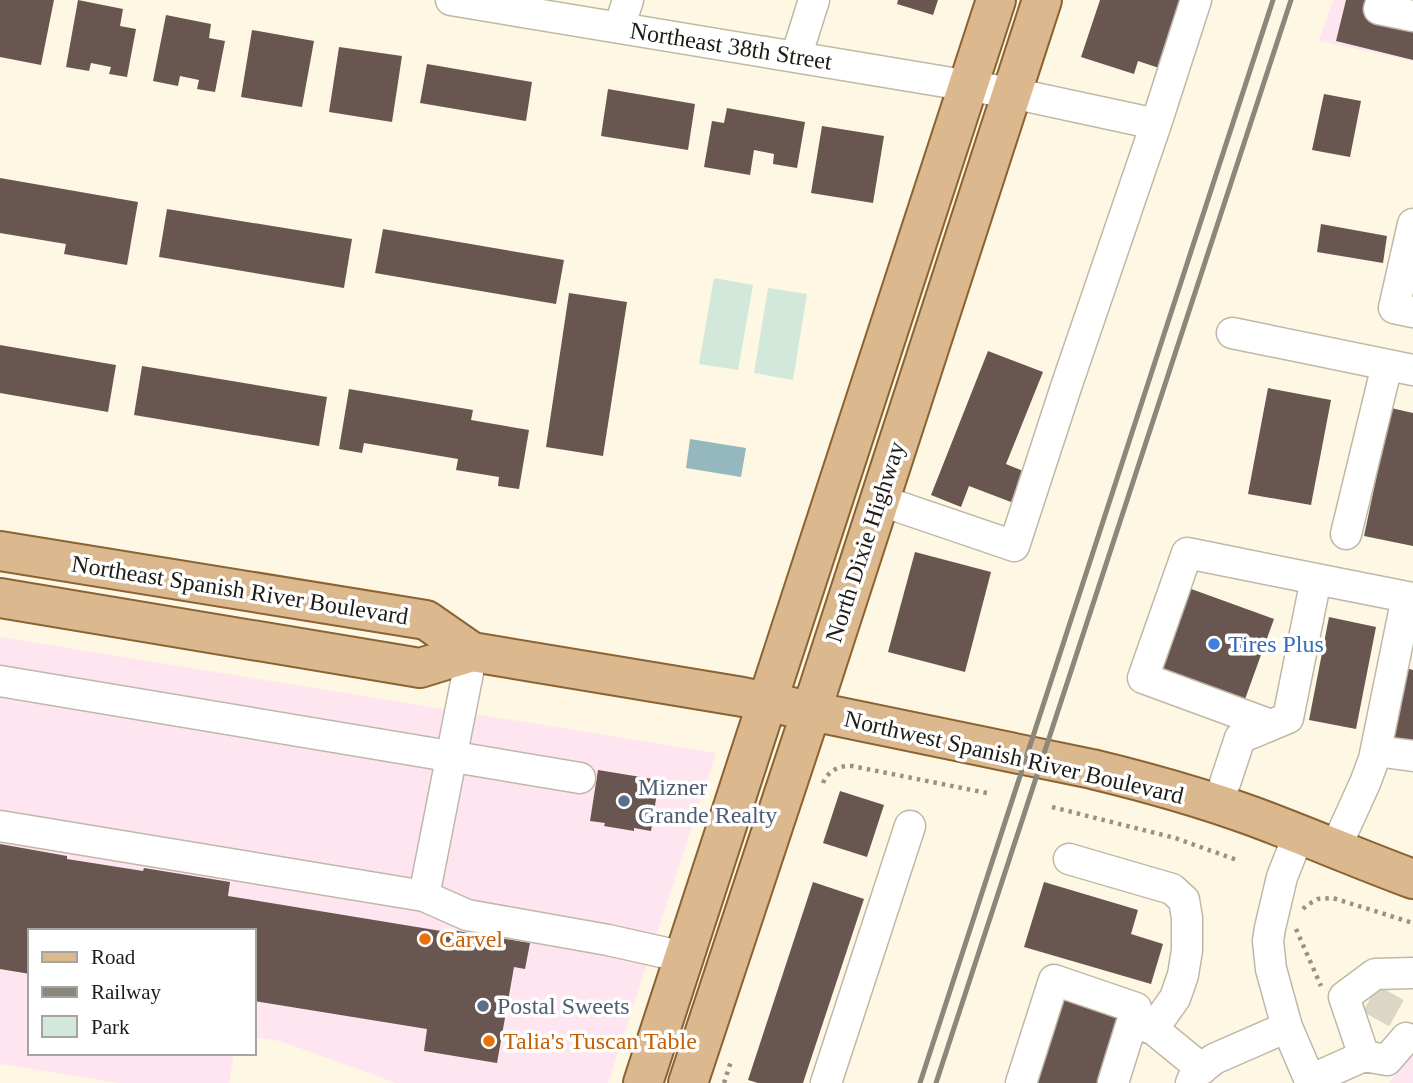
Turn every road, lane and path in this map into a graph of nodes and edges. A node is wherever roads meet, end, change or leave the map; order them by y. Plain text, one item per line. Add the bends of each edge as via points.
1 (451, 0) edge
2 (814, 0) edge
3 (996, 0) edge
4 (1042, 0) edge
5 (1196, 0) edge
6 (1382, 0) edge
7 (624, 14) edge
8 (1413, 16) edge
9 (796, 57) junction
10 (968, 86) junction
11 (1012, 93) junction
12 (1156, 124) junction
13 (1411, 239) edge
14 (1413, 312) edge
15 (1232, 333) dead end
16 (1400, 367) edge
17 (879, 499) junction
18 (1346, 534) dead end
19 (0, 551) edge
20 (1316, 579) junction
21 (1410, 597) edge
22 (0, 598) edge
23 (471, 652) junction
24 (0, 681) edge
25 (767, 703) junction
26 (811, 712) junction
27 (1271, 725) junction
28 (1376, 751) junction
29 (1412, 753) edge
30 (452, 757) junction
31 (836, 769) dead end
32 (580, 778) dead end
33 (1225, 783) dead end
34 (987, 793) dead end
35 (1052, 807) dead end
36 (0, 826) edge
37 (910, 826) dead end
38 (1299, 834) junction
39 (1335, 849) junction
40 (1069, 859) dead end
41 (1237, 860) dead end
42 (1413, 879) edge
43 (424, 896) junction
44 (1333, 898) dead end
45 (1413, 923) edge
46 (684, 957) junction
47 (1402, 980) edge
48 (1143, 1026) junction
49 (1287, 1027) junction
50 (1406, 1038) dead end
51 (1366, 1039) junction
52 (1196, 1076) edge
53 (1310, 1082) edge
54 (643, 1083) edge
55 (688, 1083) edge
56 (826, 1083) edge
57 (1021, 1083) edge
58 (1113, 1083) edge

1 - 7 street, Northeast 38th Street
2 - 9 street
3 - 10 main road, North Dixie Highway
4 - 11 main road, North Dixie Highway
5 - 12 street
6 - 8 street via 1379,9
7 - 9 street, Northeast 38th Street
9 - 10 street, Northeast 38th Street
10 - 11 street, Northeast 38th Street
10 - 25 main road, North Dixie Highway
11 - 12 street, Northeast 38th Street
11 - 17 main road, North Dixie Highway
12 - 17 street via 1014,546
13 - 14 street via 1394,308
15 - 16 street
16 - 18 street
17 - 26 main road, North Dixie Highway
19 - 23 main road, Northeast Spanish River Boulevard via 425,620
20 - 21 street
20 - 27 street via 1288,718
20 - 27 street via 1187,553 1143,678
21 - 28 street
22 - 23 main road, Northeast Spanish River Boulevard via 421,668
23 - 25 main road, Northeast Spanish River Boulevard
23 - 30 street
24 - 30 street
25 - 26 main road, Northeast Spanish River Boulevard
25 - 46 main road, North Dixie Highway
26 - 38 main road, Northwest Spanish River Boulevard via 1135,779
26 - 55 main road, North Dixie Highway
27 - 33 street via 1240,738
28 - 29 street
28 - 39 street
30 - 32 street
30 - 43 street
31 - 34 path via 852,766
35 - 41 path via 1175,838
36 - 43 street
37 - 56 street
38 - 39 main road, Northwest Spanish River Boulevard
38 - 49 street via 1279,887 1268,941
39 - 42 main road, Northwest Spanish River Boulevard
40 - 48 street via 1171,889 1184,900 1187,950 1183,975 1175,999
43 - 46 street via 467,915
44 - 45 path
46 - 54 main road, North Dixie Highway
47 - 51 street via 1375,974 1344,997
48 - 52 street
48 - 57 street via 1136,1008 1054,981
48 - 58 street
49 - 52 street via 1214,1059
49 - 53 street
50 - 51 street via 1387,1060
51 - 53 street

